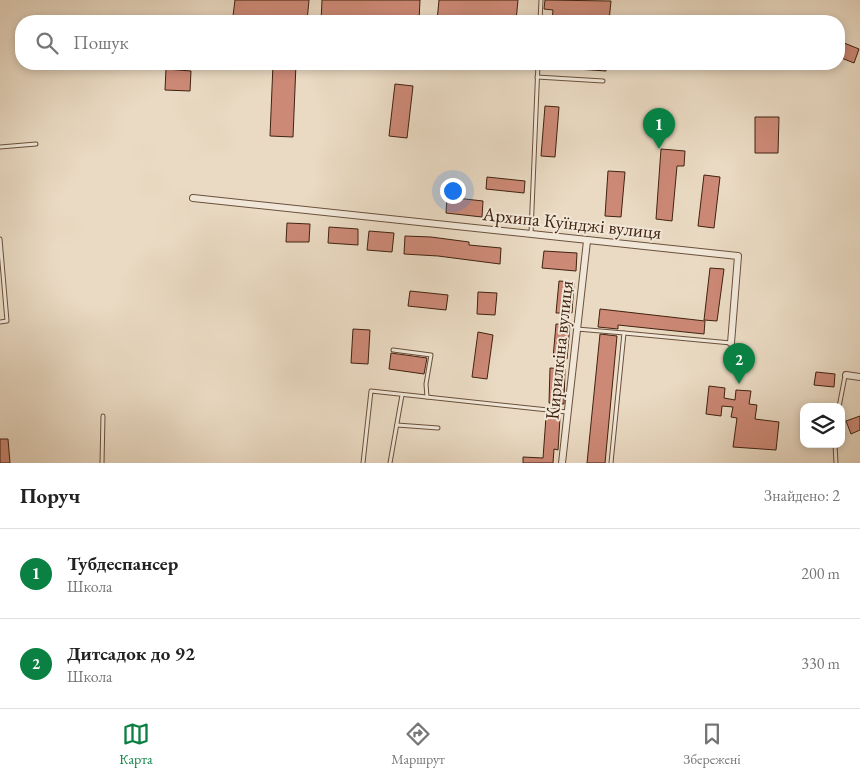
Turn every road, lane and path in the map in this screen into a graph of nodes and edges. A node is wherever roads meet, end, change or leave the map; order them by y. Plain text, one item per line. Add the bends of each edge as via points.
1 (541, 0) edge
2 (540, 15) edge
3 (538, 70) edge
4 (538, 77) junction
5 (602, 81) dead end
6 (36, 144) dead end
7 (0, 147) edge
8 (193, 198) dead end
9 (530, 234) junction
10 (0, 239) edge
11 (587, 240) junction
12 (0, 322) edge
13 (577, 329) junction
14 (624, 333) junction
15 (731, 343) joint
16 (393, 350) dead end
17 (846, 375) joint
18 (860, 377) edge
19 (402, 395) junction
20 (427, 397) junction
21 (840, 403) edge
22 (567, 412) junction
23 (103, 416) dead end
24 (397, 425) junction
25 (438, 428) dead end
26 (835, 448) edge
27 (102, 463) edge
28 (363, 463) edge
29 (390, 463) edge
30 (562, 463) edge
31 (611, 463) edge
32 (836, 463) edge

1 - 2 lane
3 - 4 lane
4 - 5 lane
4 - 9 lane
6 - 7 lane
8 - 9 street, Архипа Куїнджі вулиця
9 - 11 street, Архипа Куїнджі вулиця
10 - 12 lane via 7,321
11 - 13 street, Кирилкіна вулиця
11 - 15 street, Архипа Куїнджі вулиця via 738,256
13 - 14 lane
13 - 22 street, Кирилкіна вулиця
14 - 15 lane
14 - 31 lane
16 - 20 lane via 431,355
17 - 18 street
17 - 21 lane
19 - 20 lane
19 - 24 lane
19 - 28 lane via 371,392
20 - 22 lane
22 - 30 street, Кирилкіна вулиця
23 - 27 lane
24 - 25 lane
24 - 29 lane
26 - 32 lane

